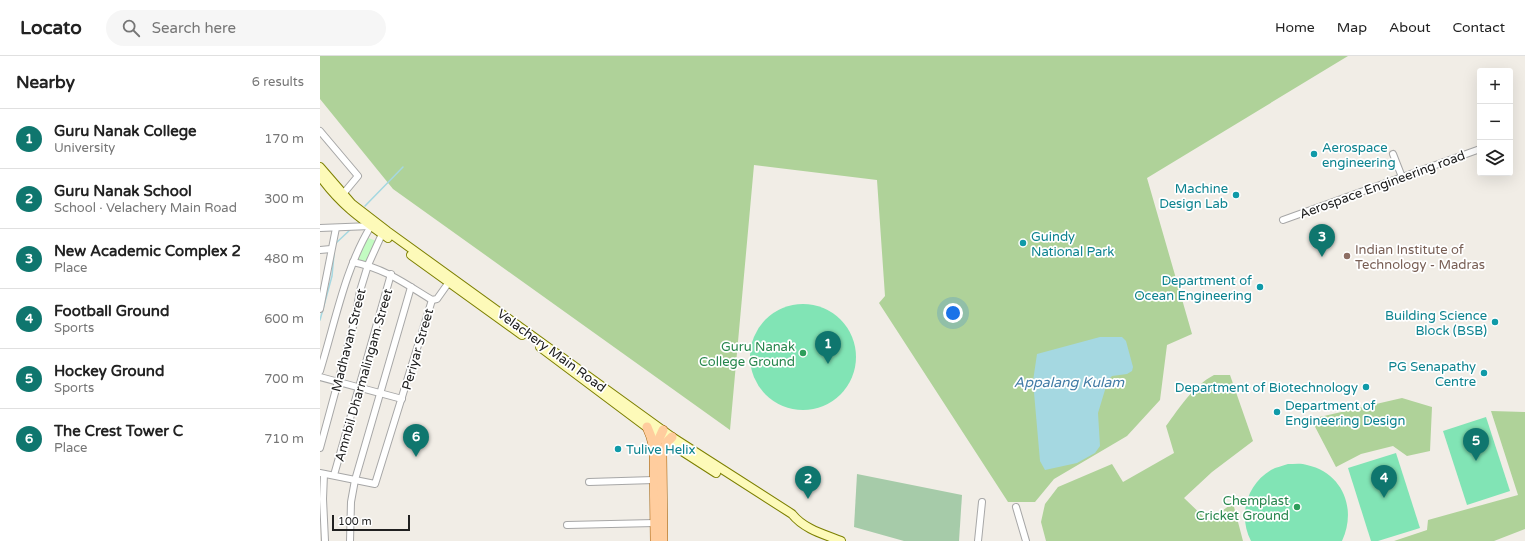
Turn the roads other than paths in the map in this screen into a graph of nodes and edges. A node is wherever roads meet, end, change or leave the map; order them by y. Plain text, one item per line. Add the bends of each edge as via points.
1 (320, 131) edge
2 (1477, 150) edge
3 (1393, 154) dead end
4 (320, 167) edge
5 (320, 176) edge
6 (1402, 177) junction
7 (343, 194) junction
8 (1283, 220) dead end
9 (371, 226) junction
10 (320, 228) edge
11 (336, 228) junction
12 (382, 234) junction
13 (331, 249) junction
14 (320, 250) edge
15 (353, 262) junction
16 (368, 265) junction
17 (391, 274) junction
18 (323, 276) edge
19 (449, 282) junction
20 (410, 287) junction
21 (432, 300) junction
22 (321, 304) edge
23 (320, 371) edge
24 (320, 377) edge
25 (338, 382) junction
26 (359, 388) junction
27 (379, 393) junction
28 (402, 399) junction
29 (647, 427) junction
30 (666, 437) junction
31 (320, 448) edge
32 (654, 450) junction
33 (322, 473) edge
34 (334, 475) junction
35 (355, 480) junction
36 (654, 480) junction
37 (589, 482) dead end
38 (982, 502) dead end
39 (1016, 507) dead end
40 (655, 523) junction
41 (567, 525) dead end
42 (325, 541) edge
43 (350, 541) edge
44 (655, 541) edge
45 (663, 541) edge
46 (841, 541) edge
47 (978, 541) edge
48 (1026, 541) edge

1 - 7 street via 358,176
2 - 6 street, Aerospace Engineering road
3 - 6 street
4 - 7 main road, Velachery Main Road
5 - 9 main road, Velachery Main Road via 330,191
6 - 8 street, Aerospace Engineering road
7 - 30 main road, Velachery Main Road via 387,231
9 - 11 street
9 - 12 main road, Velachery Main Road
9 - 15 street
10 - 11 street
11 - 13 street
12 - 16 street, Madhavan Street
12 - 19 main road, Velachery Main Road
13 - 14 street
13 - 18 street
15 - 16 street
15 - 23 street
16 - 17 street
16 - 25 street, Madhavan Street
17 - 20 street
17 - 26 street, Amnbil Dharmalingam Street
18 - 22 street
19 - 21 street via 437,299
19 - 29 main road, Velachery Main Road
20 - 21 street
20 - 27 street
21 - 28 street, Periyar Street
24 - 25 street
25 - 26 street
25 - 31 street, Madhavan Street
26 - 27 street
26 - 34 street, Amnbil Dharmalingam Street
27 - 28 street
27 - 35 street
28 - 35 street, Periyar Street via 375,483 373,485
29 - 30 main road, Velachery Main Road
29 - 32 main road
30 - 32 main road
30 - 45 main road via 662,453
30 - 46 main road, Velachery Main Road via 789,517 810,529
32 - 36 main road
33 - 34 street
33 - 42 street
34 - 35 street
35 - 43 street via 351,502
36 - 37 street
36 - 40 main road
38 - 47 street
39 - 48 street
40 - 41 street
40 - 44 main road

